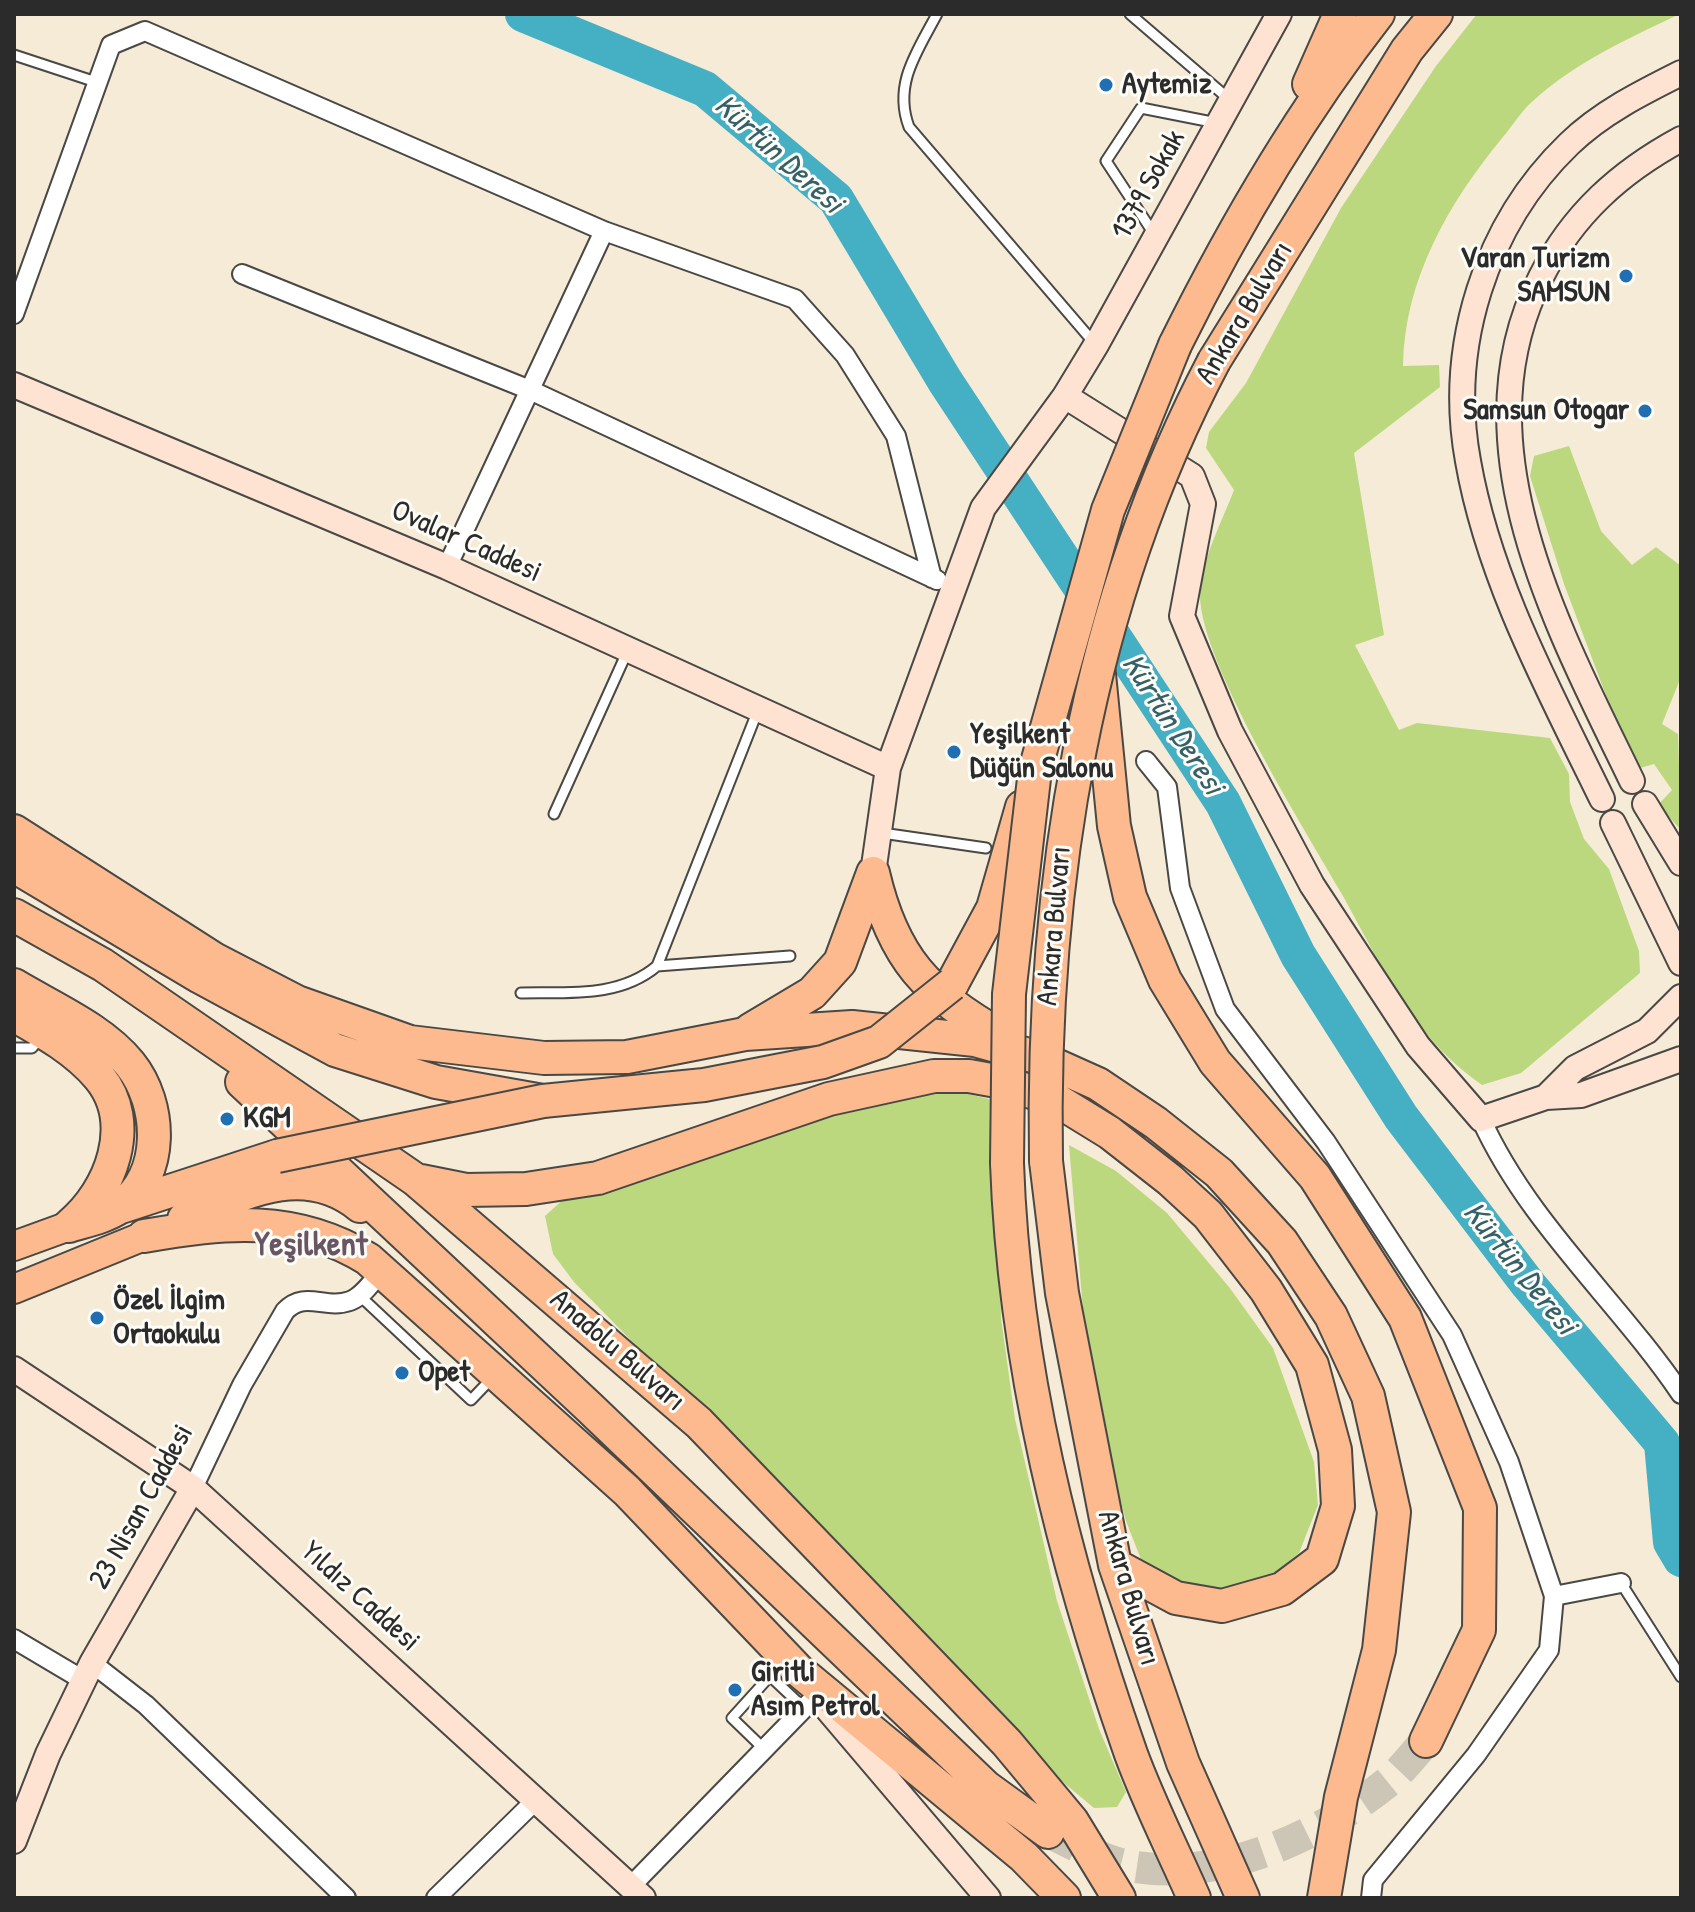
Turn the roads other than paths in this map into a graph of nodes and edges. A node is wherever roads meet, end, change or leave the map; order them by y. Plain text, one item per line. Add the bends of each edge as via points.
1 (937, 14) edge
2 (1130, 14) edge
3 (1279, 14) edge
4 (1340, 14) edge
5 (1378, 14) edge
6 (1436, 14) edge
7 (14, 55) edge
8 (1681, 73) edge
9 (96, 82) junction
10 (1226, 113) junction
11 (1681, 139) edge
12 (1281, 158) junction
13 (604, 231) junction
14 (1156, 237) junction
15 (242, 274) dead end
16 (14, 314) edge
17 (1096, 345) junction
18 (14, 385) edge
19 (530, 390) junction
20 (1062, 399) junction
21 (447, 567) junction
22 (932, 578) junction
23 (954, 588) junction
24 (628, 650) junction
25 (1099, 672) junction
26 (758, 710) junction
27 (1146, 761) dead end
28 (888, 768) junction
29 (1035, 770) junction
30 (1632, 781) dead end
31 (1602, 799) dead end
32 (1645, 804) dead end
33 (554, 814) dead end
34 (1613, 823) dead end
35 (878, 833) junction
36 (17, 840) edge
37 (986, 848) dead end
38 (1681, 863) edge
39 (873, 873) junction
40 (14, 915) edge
41 (790, 956) dead end
42 (1681, 963) edge
43 (657, 966) junction
44 (125, 980) junction
45 (14, 985) edge
46 (521, 993) dead end
47 (1681, 997) edge
48 (14, 1015) edge
49 (45, 1033) junction
50 (745, 1034) junction
51 (14, 1048) edge
52 (1040, 1058) junction
53 (1681, 1059) edge
54 (1546, 1097) junction
55 (543, 1101) junction
56 (1481, 1119) junction
57 (416, 1180) junction
58 (120, 1207) junction
59 (69, 1226) junction
60 (144, 1236) junction
61 (14, 1246) edge
62 (381, 1271) junction
63 (14, 1289) edge
64 (359, 1295) junction
65 (490, 1314) junction
66 (14, 1369) edge
67 (497, 1373) junction
68 (1681, 1394) edge
69 (193, 1488) junction
70 (1115, 1565) junction
71 (1621, 1583) joint
72 (1554, 1596) junction
73 (14, 1639) edge
74 (88, 1672) junction
75 (1681, 1677) edge
76 (814, 1698) junction
77 (1426, 1741) tunnel mouth
78 (764, 1749) junction
79 (536, 1800) junction
80 (1048, 1832) tunnel mouth
81 (14, 1841) edge
82 (636, 1892) edge
83 (346, 1898) edge
84 (436, 1898) edge
85 (988, 1898) edge
86 (1064, 1898) edge
87 (1119, 1898) edge
88 (1194, 1898) edge
89 (1243, 1898) edge
90 (1324, 1898) edge
91 (1371, 1898) edge

1 - 17 lane via 903,79 902,109 909,127
2 - 10 lane
3 - 10 street, 1379 Sokak
4 - 12 highway
5 - 12 highway, Ankara Bulvarı via 1334,69
6 - 25 highway, Ankara Bulvarı, bridge via 1381,89 1214,361 1177,432
7 - 9 lane
8 - 31 street via 1624,101 1569,144 1524,196 1490,257 1469,323 1461,392 1468,462 1493,552 1525,642
9 - 13 street via 111,45 145,31
9 - 16 street
10 - 14 street, 1379 Sokak
10 - 14 lane via 1141,108 1106,161
11 - 30 street via 1641,161 1594,200 1556,247 1529,302 1511,375 1507,421 1515,481 1538,571
12 - 29 highway, Ankara Bulvarı, bridge via 1211,273 1175,345 1108,510
13 - 19 street
13 - 22 street via 795,299 845,355 896,436
14 - 17 street, 1379 Sokak
15 - 19 street
17 - 20 street, 1379 Sokak
18 - 21 street, Ovalar Caddesi
19 - 21 street
19 - 22 street
20 - 23 street, 1379 Sokak via 983,508
20 - 56 street via 1192,476 1203,504 1182,616 1230,731 1312,885 1418,1046
21 - 24 street, Ovalar Caddesi
22 - 23 street
23 - 28 street, 1379 Sokak
24 - 26 street, Ovalar Caddesi
24 - 33 lane
25 - 70 highway, Ankara Bulvarı, bridge via 1061,849 1048,972 1046,1161 1062,1293
25 - 77 highway via 1114,826 1130,897 1165,980 1215,1062 1315,1177 1405,1318 1480,1508 1479,1630
26 - 28 street, Ovalar Caddesi
26 - 43 lane
27 - 72 street via 1167,787 1180,888 1225,1009 1326,1142 1452,1335 1509,1462
28 - 35 street, 1379 Sokak
29 - 55 highway, bridge via 993,908 958,974 926,1009 879,1042 823,1062 704,1085
29 - 88 highway, Ankara Bulvarı, bridge via 1009,994 1007,1163 1018,1319 1049,1479 1086,1615 1132,1756
32 - 38 street
34 - 42 street
35 - 37 lane
35 - 39 street, 1379 Sokak
36 - 50 highway via 214,959 297,1002 410,1042 544,1058 613,1057
36 - 55 highway via 66,896 335,1050 436,1082
39 - 50 highway via 840,962 812,993
39 - 52 highway via 882,912 925,984 961,1013
40 - 44 highway, Anadolu Bulvarı
41 - 43 lane
43 - 46 lane via 638,982 597,991
44 - 57 highway, Anadolu Bulvarı
44 - 65 highway via 292,1126
45 - 58 highway via 110,1044 140,1079 156,1134 140,1187
47 - 54 street via 1647,1031 1575,1068
48 - 49 highway
49 - 51 lane via 32,1048
49 - 59 highway via 100,1078 113,1103 118,1130 113,1161 99,1194
50 - 52 highway via 852,1027 930,1033
52 - 90 highway via 1098,1084 1219,1173 1290,1254 1331,1316 1368,1396 1394,1512 1379,1650 1341,1797
53 - 54 street via 1581,1095
54 - 56 street
55 - 58 highway, bridge via 277,1156
56 - 68 street via 1526,1196
57 - 70 highway via 466,1190 526,1189 598,1178 829,1099 934,1076 1002,1082 1058,1101 1110,1133 1208,1215 1266,1290 1312,1365 1335,1450 1338,1506 1322,1559 1282,1589 1222,1606 1176,1598
57 - 87 highway, Anadolu Bulvarı via 699,1423 1007,1743 1072,1821
58 - 59 highway
59 - 61 main road
60 - 62 highway via 211,1224 288,1226 338,1241
60 - 63 main road
60 - 65 highway via 257,1187 314,1182 356,1202
62 - 64 street
62 - 67 highway
64 - 67 lane via 471,1400
64 - 69 street, 23 Nisan Caddesi via 335,1303 294,1302 285,1311 242,1385
65 - 80 highway via 986,1787
66 - 69 street, Yıldız Caddesi
67 - 76 highway via 627,1491 798,1670
69 - 74 street, 23 Nisan Caddesi
69 - 79 street, Yıldız Caddesi
70 - 89 highway, Ankara Bulvarı via 1183,1763
71 - 72 street
71 - 75 lane
72 - 91 street via 1549,1650 1476,1755 1373,1880
73 - 74 street
74 - 81 street, 23 Nisan Caddesi
74 - 83 street via 146,1705
76 - 78 street
76 - 78 lane via 770,1676 732,1718
76 - 85 street
76 - 86 highway via 1024,1857
78 - 82 street
79 - 82 street, Yıldız Caddesi
79 - 84 street

